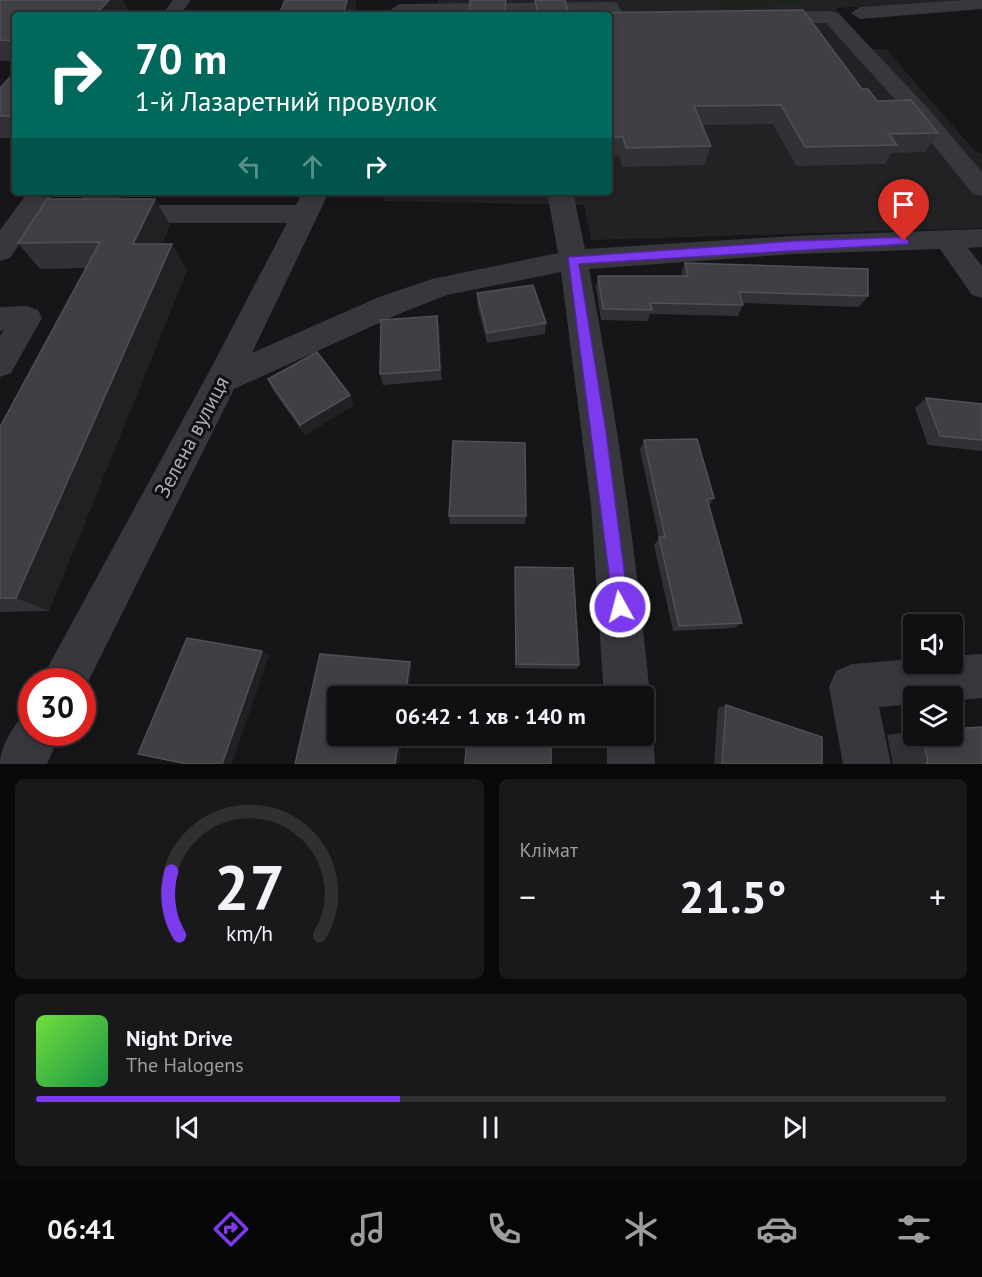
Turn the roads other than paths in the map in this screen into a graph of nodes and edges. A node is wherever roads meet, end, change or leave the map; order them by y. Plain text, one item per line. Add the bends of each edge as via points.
1 (982, 4) edge
2 (400, 8) edge
3 (860, 13) dead end
4 (748, 18) edge
5 (676, 20) edge
6 (982, 188) edge
7 (39, 195) edge
8 (561, 195) edge
9 (312, 203) edge
10 (25, 214) junction
11 (982, 238) edge
12 (947, 239) junction
13 (0, 251) edge
14 (572, 260) junction
15 (982, 287) edge
16 (0, 319) edge
17 (0, 364) edge
18 (222, 380) junction
19 (72, 668) edge
20 (982, 676) edge
21 (626, 686) edge
22 (31, 746) edge
23 (631, 746) edge
24 (21, 764) edge
25 (632, 764) edge
26 (867, 764) edge

1 - 3 street
2 - 5 street via 611,7 617,21
4 - 6 street via 831,17
7 - 10 street
8 - 14 street
9 - 10 street
9 - 18 street, Зелена вулиця
10 - 13 street
11 - 12 street
12 - 14 street
12 - 15 street
14 - 18 street via 442,286
14 - 21 street via 600,442
16 - 17 street via 27,318
18 - 19 street, Зелена вулиця
20 - 26 street via 852,687
22 - 24 street
23 - 25 street

